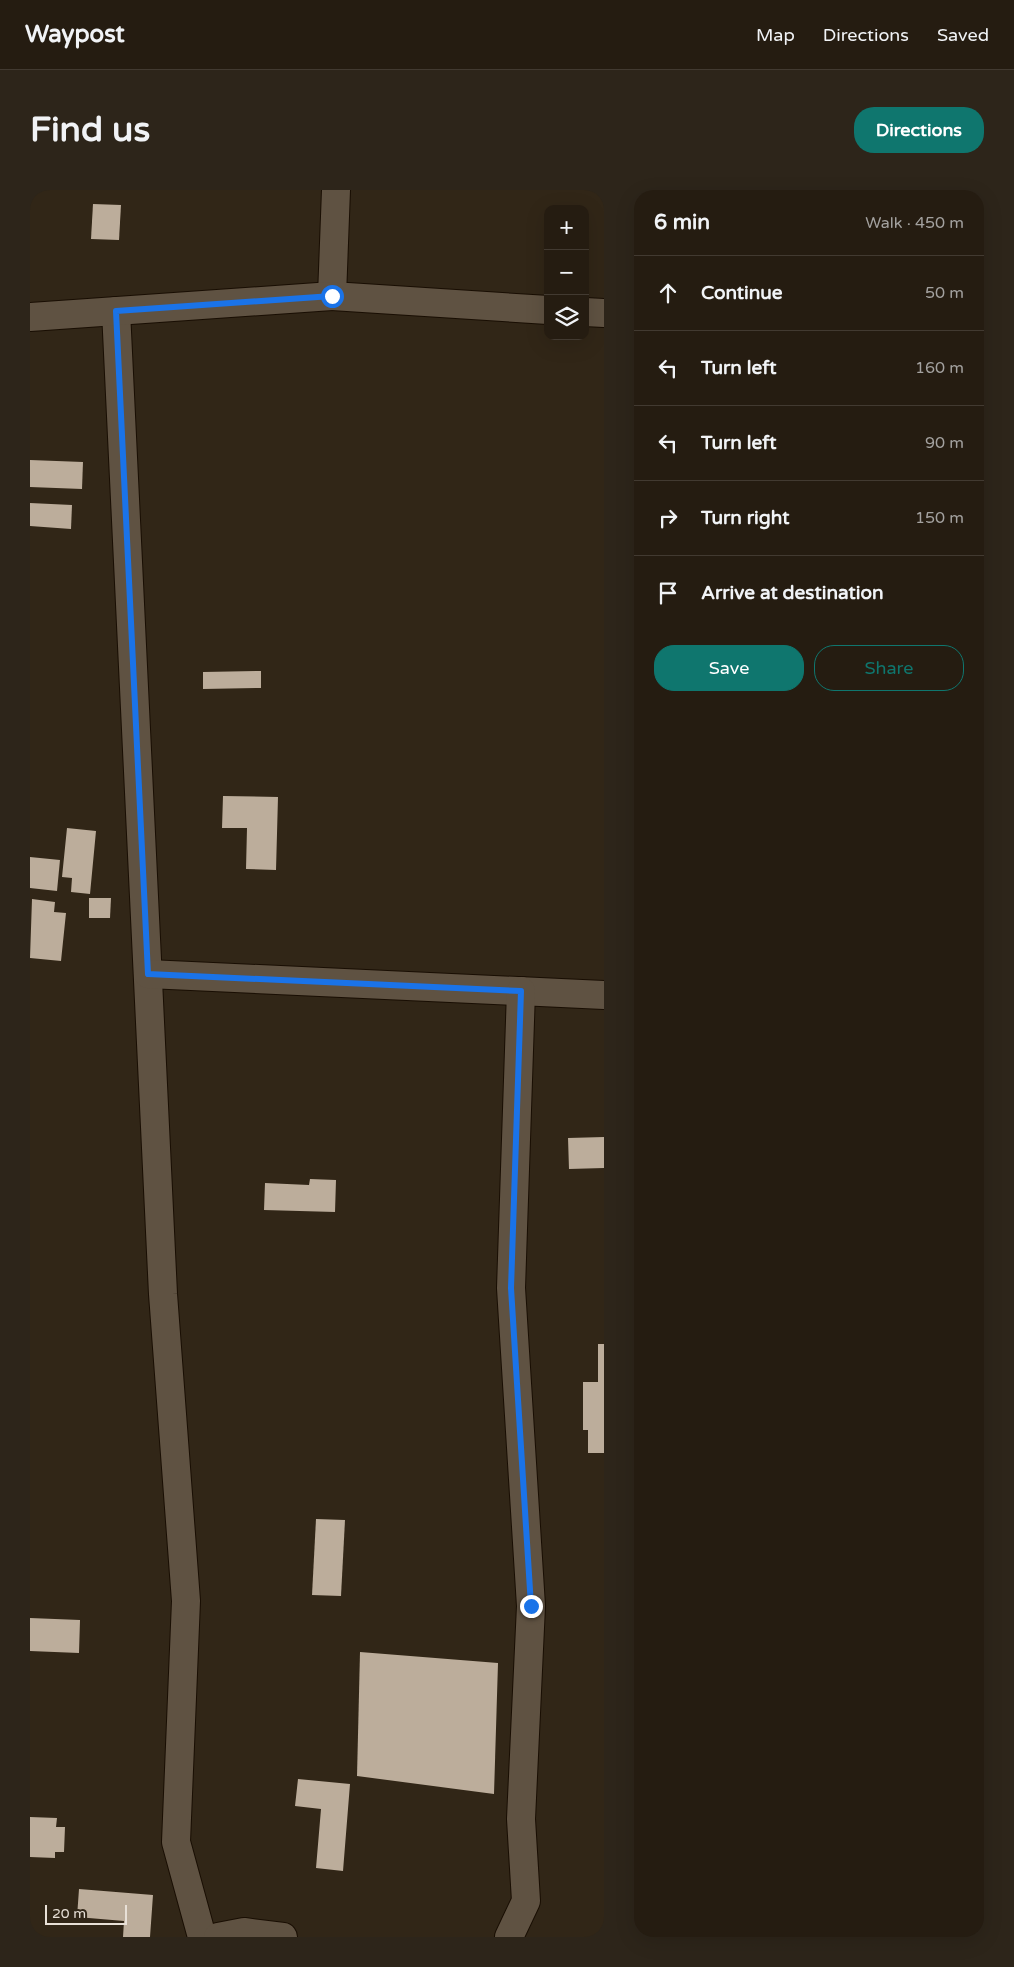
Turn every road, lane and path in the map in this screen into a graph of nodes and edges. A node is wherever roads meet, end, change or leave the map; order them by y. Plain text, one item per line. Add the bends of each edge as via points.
1 (336, 190) edge
2 (332, 296) junction
3 (544, 310) edge
4 (116, 311) junction
5 (589, 312) edge
6 (604, 314) edge
7 (30, 317) edge
8 (148, 974) junction
9 (521, 991) junction
10 (604, 995) edge
11 (202, 1937) edge
12 (218, 1937) edge
13 (283, 1937) edge
14 (509, 1937) edge

1 - 2 street
2 - 3 street
2 - 4 street
4 - 7 street
4 - 8 street
5 - 6 street
8 - 9 street
8 - 11 street via 163,1294 186,1601 176,1842
9 - 10 street
9 - 14 street via 511,1288 531,1606 521,1819 526,1901
12 - 13 street via 244,1932

